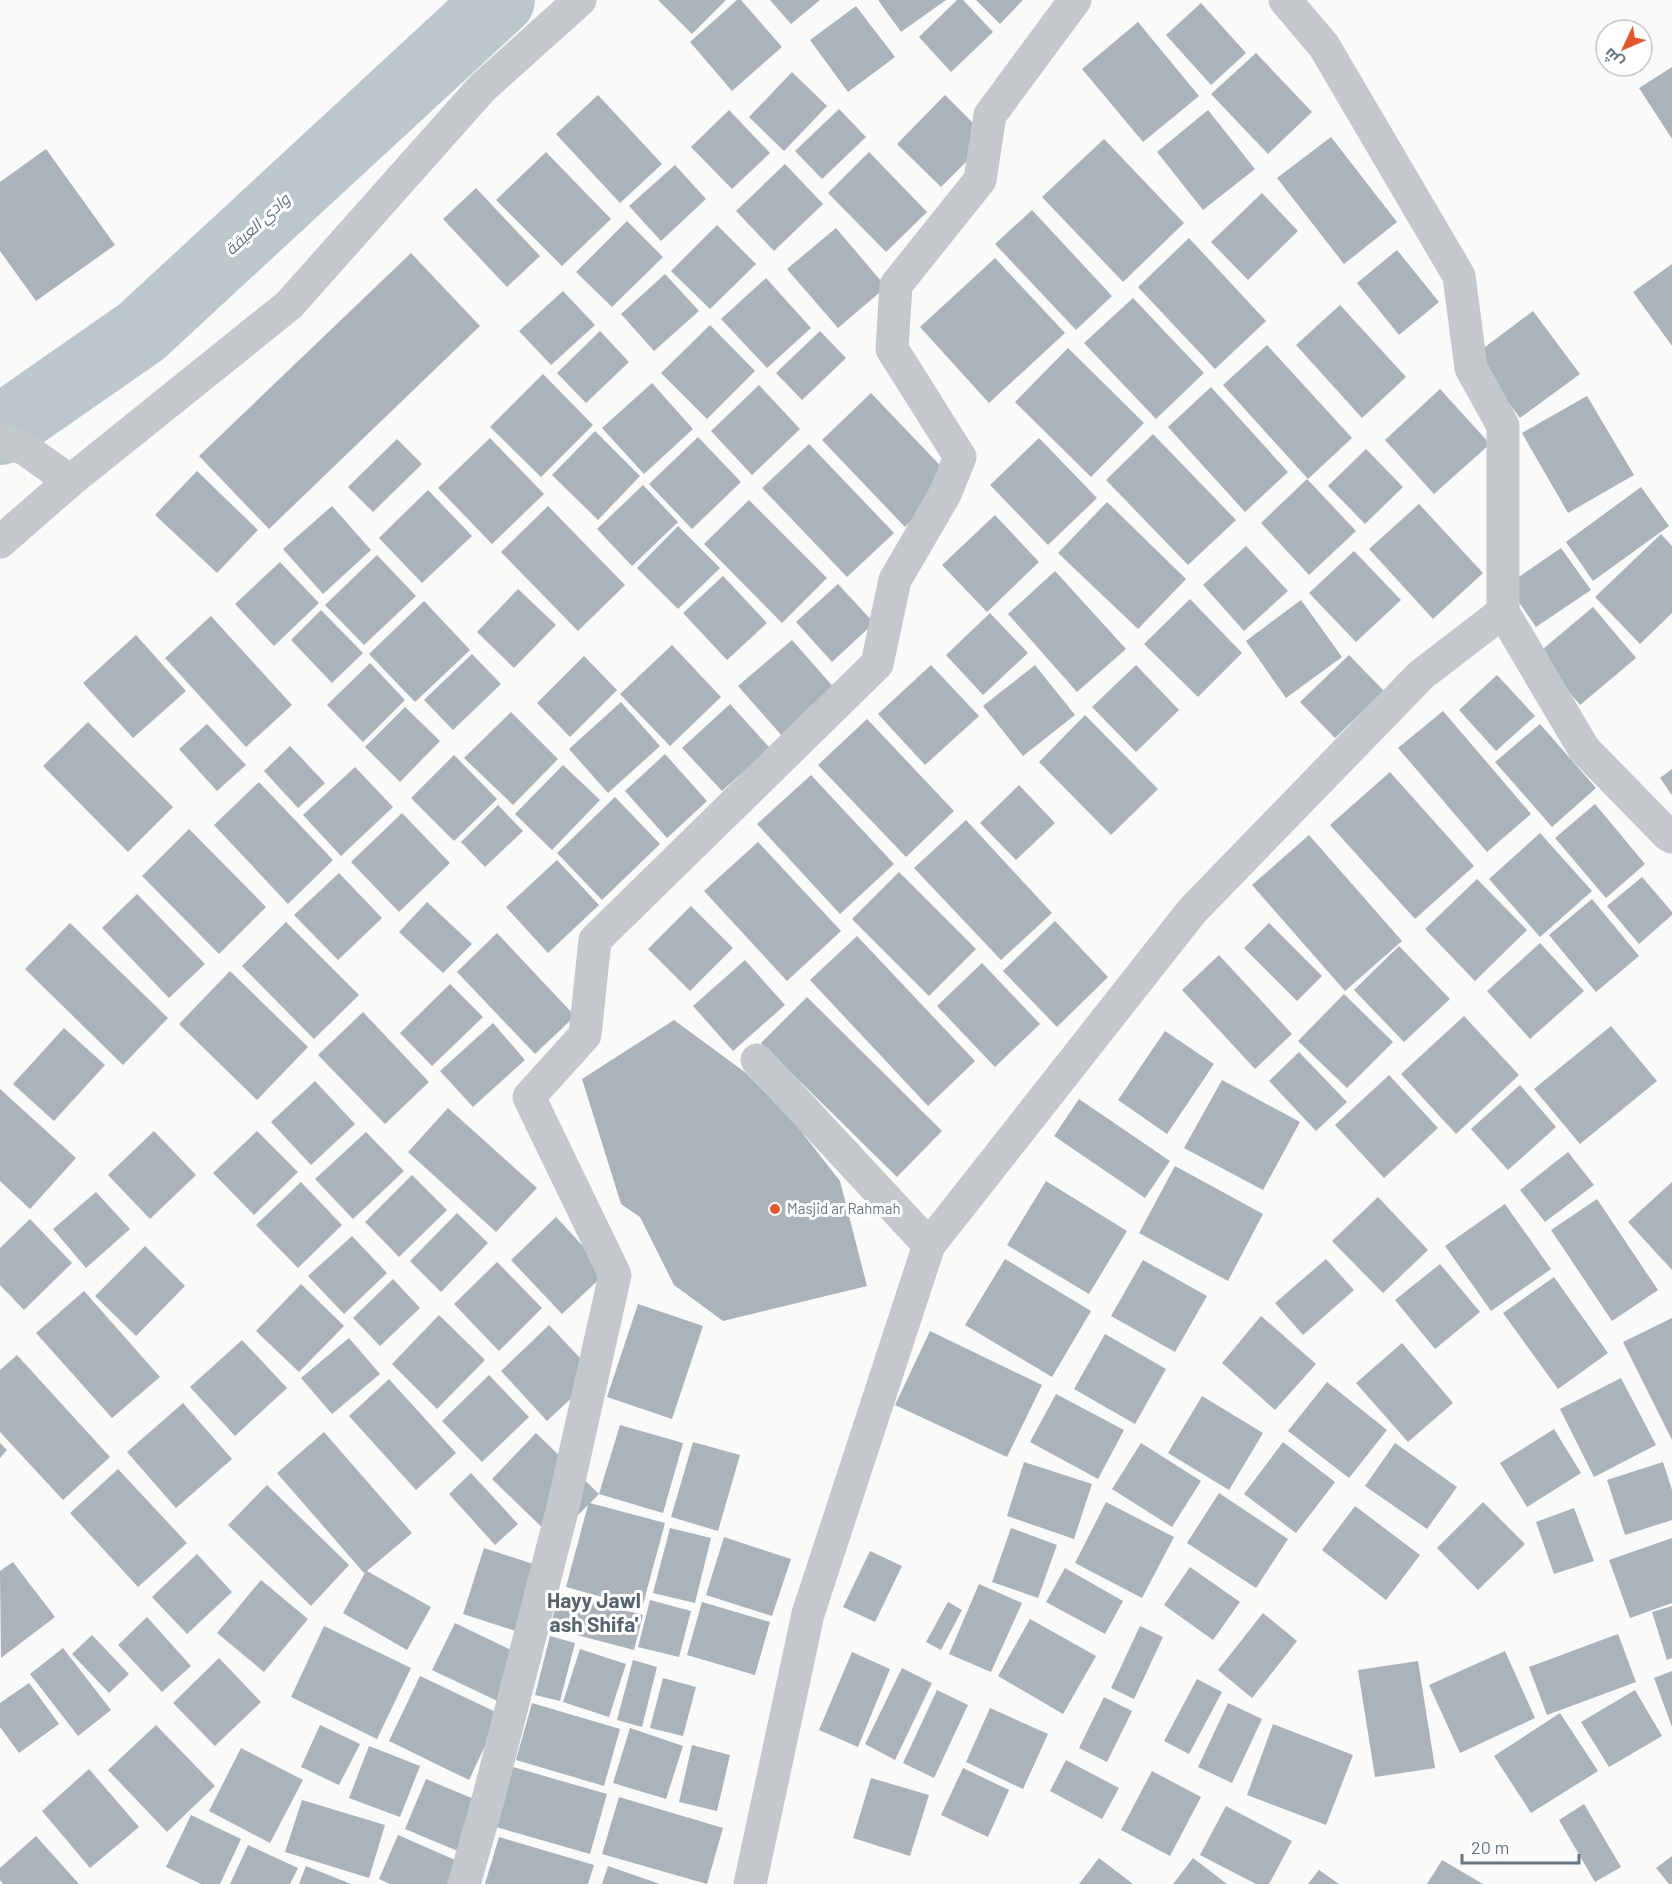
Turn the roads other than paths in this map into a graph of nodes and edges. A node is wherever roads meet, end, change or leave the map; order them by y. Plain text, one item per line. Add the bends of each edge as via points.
1 (580, 0) edge
2 (1074, 0) edge
3 (1285, 0) edge
4 (0, 440) edge
5 (70, 481) junction
6 (0, 542) edge
7 (1503, 612) junction
8 (1672, 837) edge
9 (757, 1060) dead end
10 (929, 1245) junction
11 (464, 1884) edge
12 (750, 1884) edge

1 - 5 street via 482,88 289,305
2 - 11 street via 990,116 980,180 896,285 892,349 960,457 945,494 895,580 877,664 595,940 585,1035 528,1097 615,1275 564,1503
3 - 7 street via 1324,46 1459,276 1471,368 1503,426
4 - 5 street via 25,448
5 - 6 street
7 - 8 street via 1584,749
7 - 10 street via 1421,675 1192,911
9 - 10 street
10 - 12 street via 808,1614

